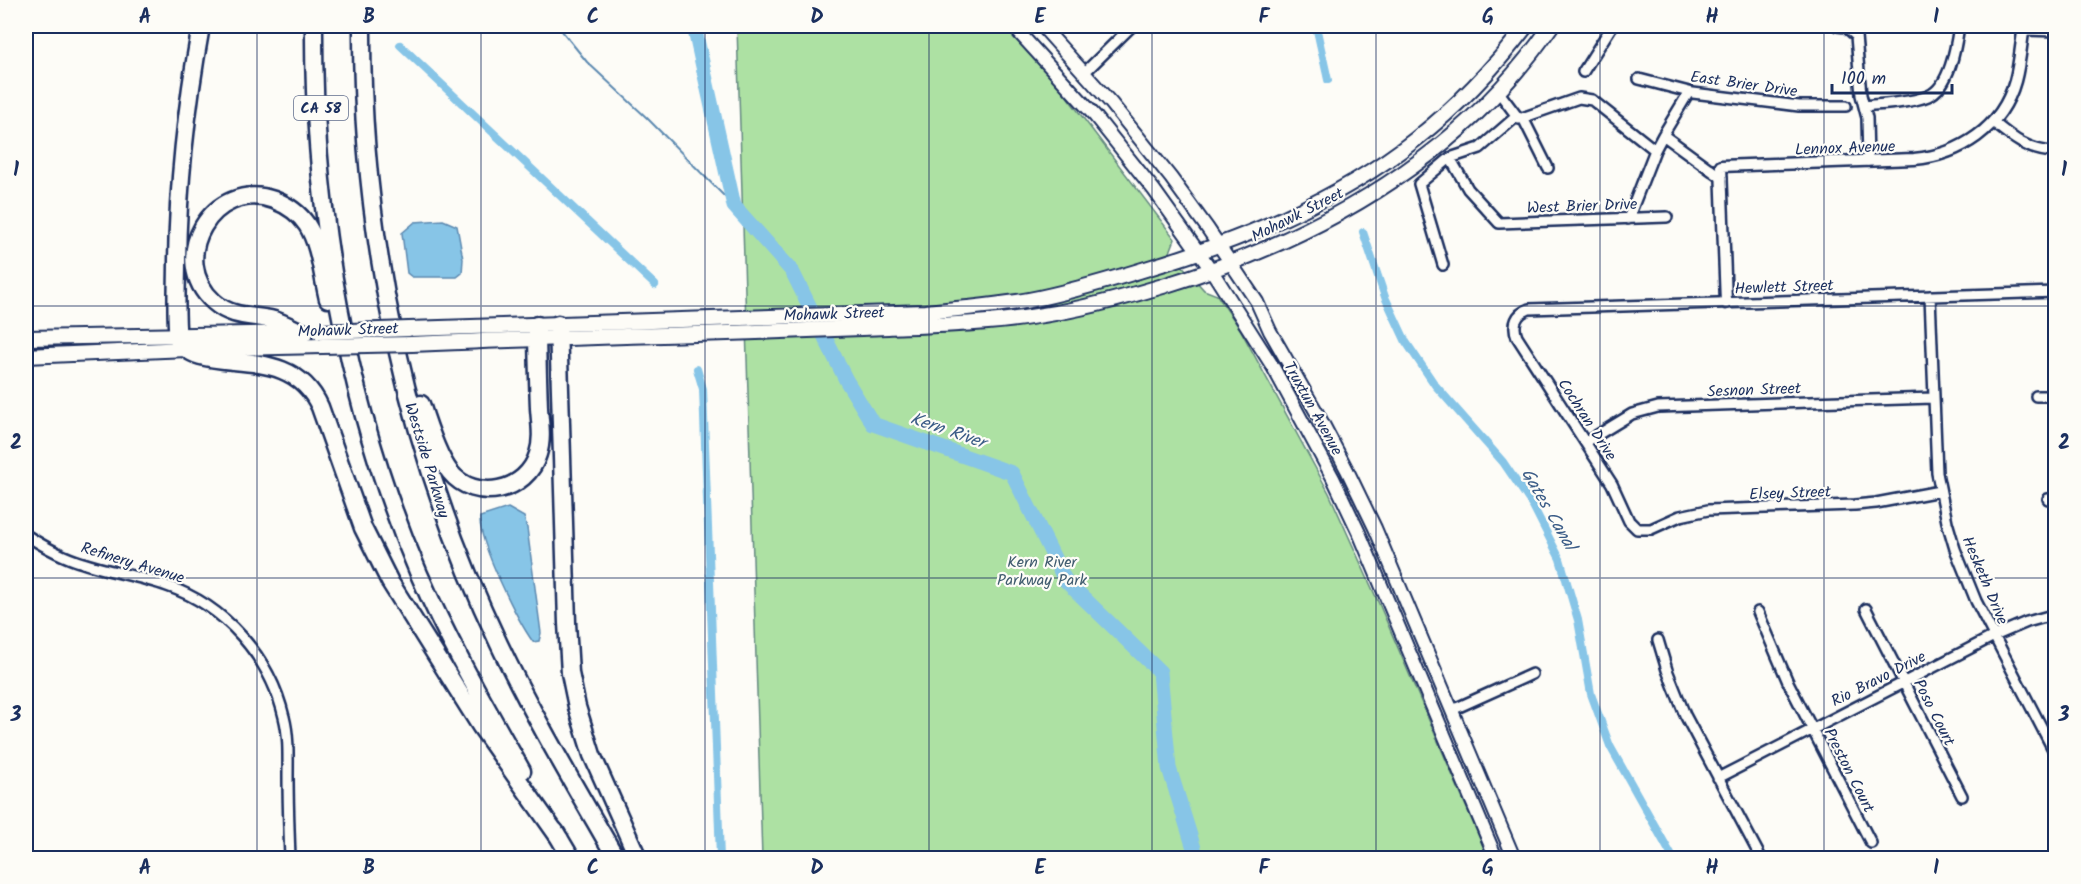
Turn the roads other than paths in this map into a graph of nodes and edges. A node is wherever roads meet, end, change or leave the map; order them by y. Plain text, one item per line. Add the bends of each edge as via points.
1 (201, 26) edge
2 (314, 26) edge
3 (324, 26) edge
4 (362, 26) edge
5 (1013, 26) edge
6 (1042, 26) edge
7 (1132, 26) edge
8 (1526, 26) edge
9 (1551, 26) edge
10 (1612, 26) edge
11 (1837, 26) edge
12 (1959, 26) edge
13 (2023, 28) edge
14 (2055, 31) edge
15 (1513, 44) junction
16 (1583, 72) dead end
17 (1084, 73) junction
18 (1639, 79) dead end
19 (1498, 92) junction
20 (1689, 92) junction
21 (1846, 106) dead end
22 (1864, 106) junction
23 (1520, 117) junction
24 (1993, 122) junction
25 (1663, 135) junction
26 (1655, 150) junction
27 (2055, 152) edge
28 (1450, 158) junction
29 (1868, 161) junction
30 (1548, 168) dead end
31 (1363, 176) junction
32 (1722, 178) junction
33 (324, 190) junction
34 (1337, 214) junction
35 (1667, 217) dead end
36 (1628, 219) junction
37 (375, 228) junction
38 (1218, 245) junction
39 (1199, 253) junction
40 (1232, 263) junction
41 (1443, 265) dead end
42 (1212, 271) junction
43 (2055, 292) edge
44 (1930, 296) junction
45 (1726, 303) junction
46 (1516, 319) joint
47 (558, 331) junction
48 (537, 332) junction
49 (315, 337) junction
50 (26, 338) edge
51 (182, 342) junction
52 (26, 356) edge
53 (2036, 396) dead end
54 (2055, 396) edge
55 (1933, 398) junction
56 (1586, 442) junction
57 (1940, 491) junction
58 (398, 521) junction
59 (1643, 531) joint
60 (26, 535) edge
61 (1866, 609) dead end
62 (1758, 612) dead end
63 (2055, 614) edge
64 (1994, 636) junction
65 (1658, 640) dead end
66 (1532, 674) dead end
67 (1421, 678) junction
68 (1903, 682) junction
69 (1452, 710) junction
70 (1812, 729) junction
71 (2055, 754) edge
72 (1718, 778) junction
73 (1962, 796) dead end
74 (560, 839) junction
75 (1871, 843) dead end
76 (290, 858) edge
77 (571, 858) edge
78 (616, 858) edge
79 (638, 858) edge
80 (1496, 858) edge
81 (1514, 858) edge
82 (1761, 858) edge

1 - 51 highway via 180,195 177,278
2 - 33 highway via 316,120
3 - 33 highway, CA 58
4 - 37 highway, Westside Parkway via 365,124
5 - 39 main road, Truxtun Avenue via 1115,140
6 - 17 main road, Truxtun Avenue
7 - 17 street
8 - 15 main road, Mohawk Street
9 - 19 main road, Mohawk Street
10 - 16 street
11 - 22 street via 1846,27 1856,36
12 - 22 street via 1944,80 1932,94
13 - 14 street
13 - 24 street, Lennox Avenue via 2014,84
15 - 19 main road
15 - 31 main road, Mohawk Street via 1439,120
17 - 38 main road, Truxtun Avenue via 1171,178
18 - 20 street, East Brier Drive
19 - 23 street
19 - 34 main road, Mohawk Street via 1430,154
20 - 21 street, East Brier Drive via 1799,106
20 - 25 street
22 - 29 street
23 - 26 street via 1579,98 1592,100
23 - 28 street via 1480,148
23 - 30 street
24 - 27 street via 2026,146
24 - 29 street, Lennox Avenue via 1970,142 1942,155
25 - 26 street
25 - 32 street
26 - 36 street
28 - 36 street, West Brier Drive via 1468,189 1499,223
28 - 41 street via 1419,184
29 - 32 street, Lennox Avenue via 1721,166
31 - 34 main road via 1360,191
31 - 38 main road, Mohawk Street via 1323,199
32 - 45 street
33 - 58 highway via 334,277 349,352 369,433
34 - 40 main road, Mohawk Street
35 - 36 street, West Brier Drive
37 - 48 highway via 394,313 425,417 447,467 466,485 486,490 506,488 523,478 536,460 540,443
37 - 78 highway, Westside Parkway via 404,381 451,531 516,680
38 - 39 main road, Mohawk Street
38 - 40 main road, Truxtun Avenue
39 - 42 main road, Truxtun Avenue
39 - 47 main road, Mohawk Street via 1030,300 973,308
40 - 42 main road, Mohawk Street
40 - 69 main road, Truxtun Avenue via 1347,470
42 - 47 main road, Mohawk Street via 1090,307 933,326 756,332
42 - 67 main road, Truxtun Avenue via 1273,367 1333,478
43 - 44 street, Hewlett Street
44 - 45 street, Hewlett Street
44 - 55 street, Hesketh Drive
45 - 46 street, Hewlett Street via 1529,309
46 - 56 street, Cochran Drive via 1517,337
47 - 48 main road, Mohawk Street
47 - 79 highway via 567,623 573,690 597,769
48 - 49 main road, Mohawk Street, bridge via 409,329
48 - 49 main road, Mohawk Street, bridge via 412,344
49 - 51 main road, Mohawk Street
49 - 51 main road, Mohawk Street
49 - 58 highway via 276,321 227,310 202,287 195,260 198,238 208,219 224,205 251,196 270,199 295,212 308,227 356,413
50 - 51 main road, Mohawk Street
51 - 52 main road, Mohawk Street
51 - 74 highway via 210,357 277,367 296,377 312,393 363,528 390,582 481,727
53 - 54 street
55 - 56 street, Sesnon Street via 1658,407 1632,414
55 - 57 street, Hesketh Drive
56 - 59 street, Cochran Drive via 1629,521
57 - 59 street, Elsey Street via 1855,505 1708,510
57 - 64 street, Hesketh Drive via 1961,566
58 - 74 highway via 453,646
60 - 76 street, Refinery Avenue via 81,563 191,595 215,610 252,648 285,718
61 - 68 street, Poso Court
62 - 70 street, Preston Court
63 - 64 street, Rio Bravo Drive
64 - 68 street, Rio Bravo Drive
64 - 71 street, Hesketh Drive
65 - 72 street via 1675,693
66 - 69 street
67 - 69 main road via 1442,706
67 - 80 main road, Truxtun Avenue
68 - 70 street, Rio Bravo Drive
68 - 73 street, Poso Court
69 - 81 main road, Truxtun Avenue
70 - 72 street, Rio Bravo Drive
70 - 75 street, Preston Court
72 - 82 street
74 - 77 highway

